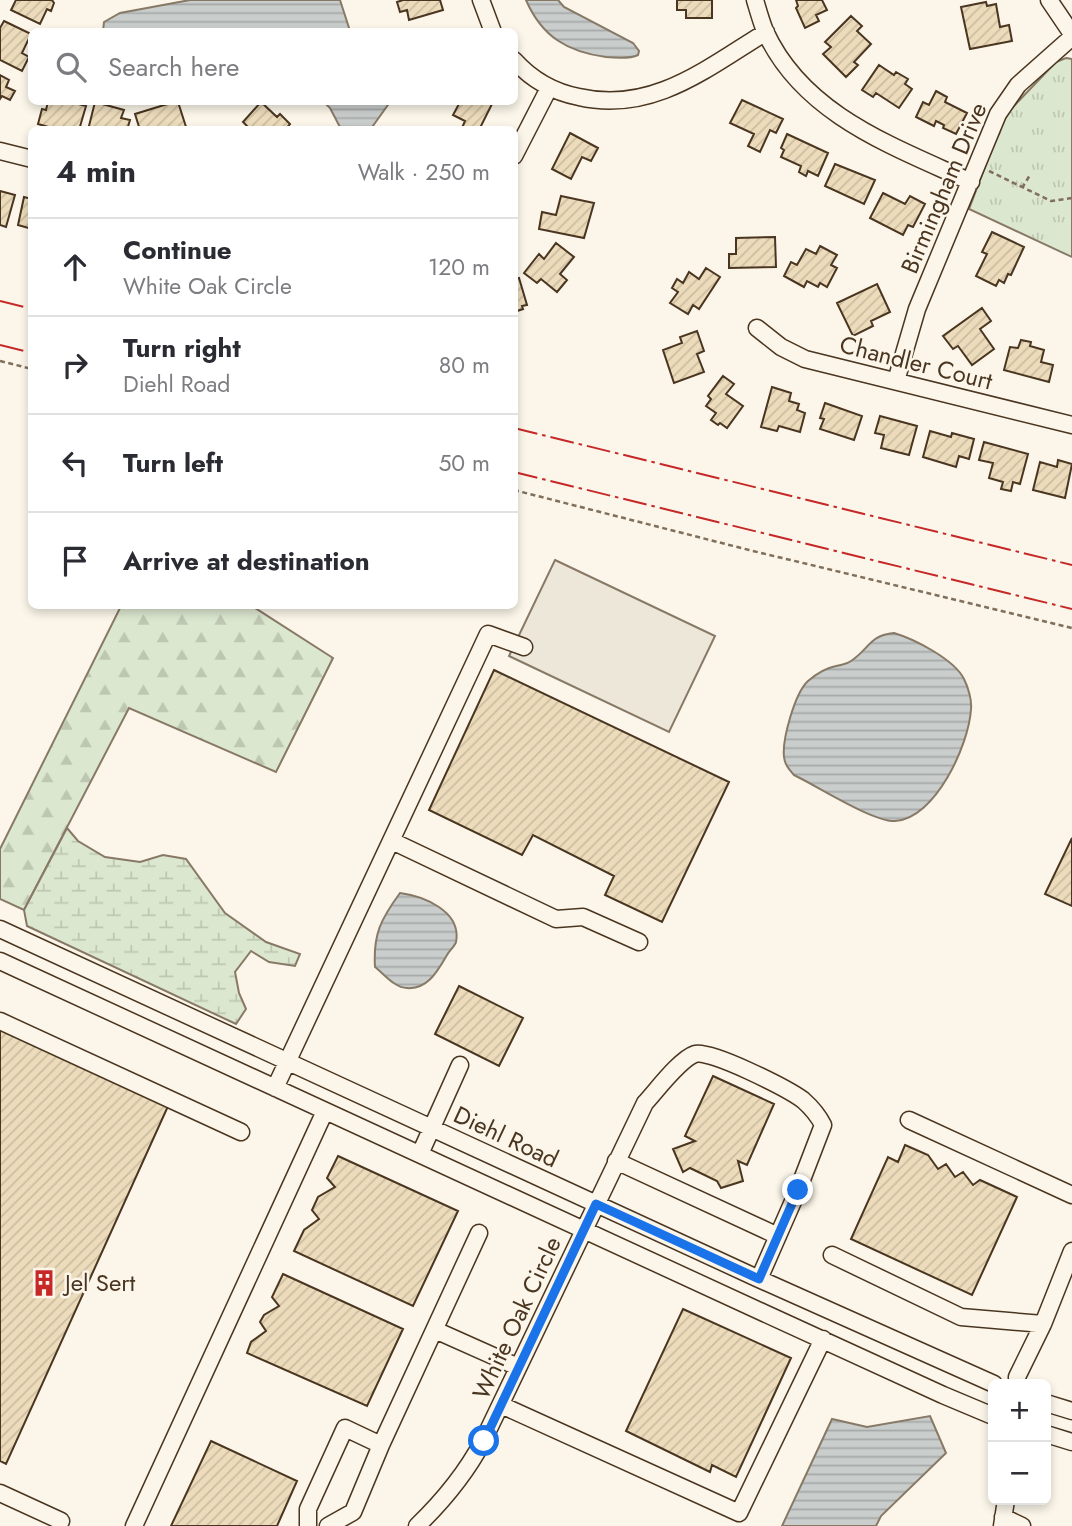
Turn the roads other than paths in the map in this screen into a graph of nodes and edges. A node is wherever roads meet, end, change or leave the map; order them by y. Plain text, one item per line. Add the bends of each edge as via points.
1 (481, 0) edge
2 (755, 0) edge
3 (1049, 0) edge
4 (492, 28) edge
5 (766, 32) junction
6 (1072, 36) edge
7 (518, 64) edge
8 (550, 88) junction
9 (518, 148) edge
10 (0, 151) edge
11 (28, 158) edge
12 (971, 181) junction
13 (757, 328) dead end
14 (896, 381) junction
15 (1072, 425) edge
16 (524, 648) dead end
17 (392, 841) junction
18 (0, 929) edge
19 (639, 942) dead end
20 (0, 961) edge
21 (0, 1021) edge
22 (287, 1061) junction
23 (460, 1065) dead end
24 (275, 1088) junction
25 (325, 1111) junction
26 (909, 1120) dead end
27 (432, 1128) junction
28 (241, 1132) dead end
29 (420, 1154) junction
30 (616, 1161) junction
31 (1072, 1195) edge
32 (596, 1204) junction
33 (584, 1230) junction
34 (479, 1233) dead end
35 (778, 1237) junction
36 (1072, 1251) edge
37 (832, 1255) dead end
38 (759, 1279) junction
39 (1042, 1324) junction
40 (435, 1330) junction
41 (823, 1339) junction
42 (518, 1367) junction
43 (1017, 1379) edge
44 (988, 1381) edge
45 (501, 1405) junction
46 (1051, 1405) edge
47 (1072, 1411) edge
48 (988, 1414) edge
49 (1051, 1436) edge
50 (1072, 1442) edge
51 (381, 1445) junction
52 (0, 1493) edge
53 (61, 1521) dead end
54 (1002, 1522) edge
55 (134, 1526) edge
56 (308, 1526) edge
57 (328, 1526) edge
58 (417, 1526) edge
59 (1022, 1526) edge

1 - 4 street
2 - 5 street
3 - 6 street
5 - 8 street via 655,95 606,101
5 - 12 street via 797,78 835,113 866,134
6 - 12 street, Birmingham Drive via 1026,77 1005,103
7 - 8 street
8 - 9 street
10 - 11 street
12 - 14 street, Birmingham Drive via 917,309
13 - 14 street, Chandler Court via 792,355
14 - 15 street, Chandler Court
16 - 17 street via 488,634
17 - 19 street via 556,919 583,917
17 - 22 street
18 - 22 street, Diehl Road
20 - 24 street
21 - 28 street
22 - 24 street
22 - 27 street, Diehl Road
23 - 27 street
24 - 25 street
25 - 29 street
25 - 55 street
26 - 31 street
27 - 29 street
27 - 32 street, Diehl Road
29 - 33 street
30 - 32 street, White Oak Circle
30 - 35 street
30 - 35 street, White Oak Circle via 645,1102 686,1058 708,1053 753,1073 802,1100 823,1125
32 - 33 street, White Oak Circle
32 - 38 street, Diehl Road
33 - 41 street
33 - 42 street, White Oak Circle
34 - 40 street
35 - 38 street
36 - 39 street
37 - 39 street via 961,1317
38 - 44 street, Diehl Road
39 - 43 street
40 - 42 street
40 - 51 street
41 - 45 street via 739,1513
41 - 48 street
42 - 45 street, White Oak Circle
45 - 58 street, White Oak Circle via 465,1472
46 - 47 street
49 - 50 street
51 - 56 street via 345,1428 309,1509
51 - 57 street via 353,1512
52 - 53 street
54 - 59 street

